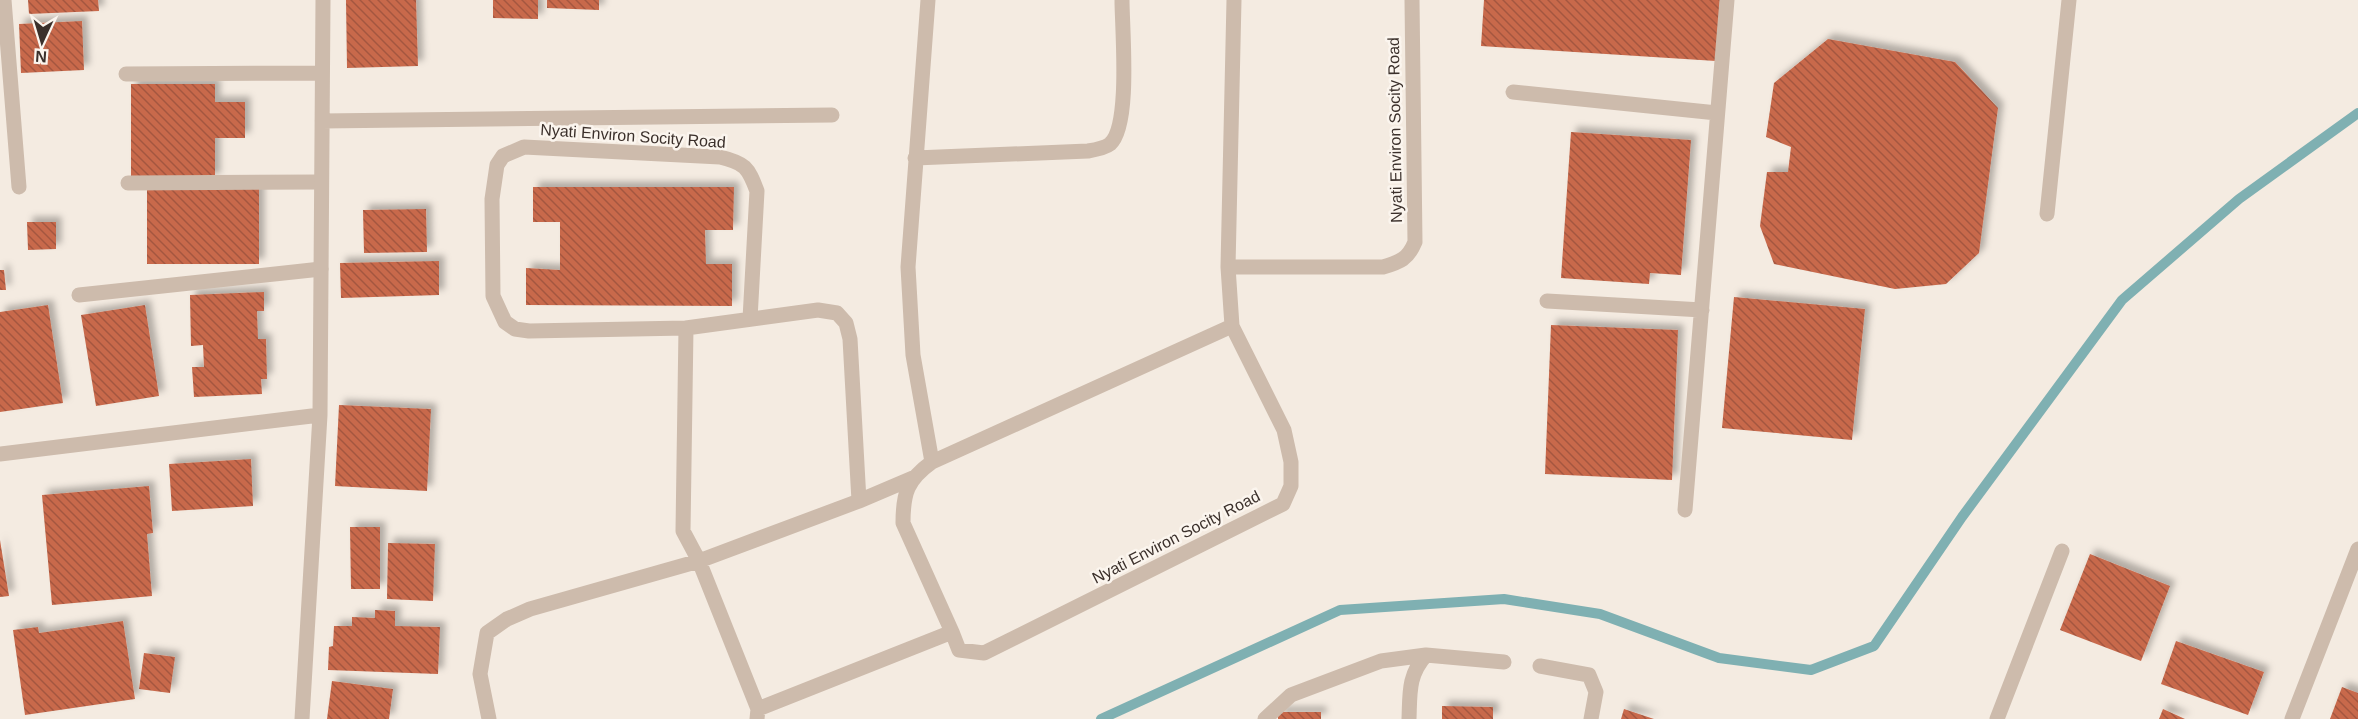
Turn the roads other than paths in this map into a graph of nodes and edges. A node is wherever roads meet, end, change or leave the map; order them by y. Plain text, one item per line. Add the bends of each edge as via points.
1 (4, 0) edge
2 (323, 0) edge
3 (928, 0) edge
4 (1122, 0) edge
5 (1234, 0) edge
6 (1412, 0) edge
7 (1727, 0) edge
8 (2070, 0) edge
9 (322, 73) junction
10 (126, 74) dead end
11 (1513, 93) dead end
12 (1717, 113) junction
13 (832, 115) dead end
14 (322, 121) junction
15 (915, 158) junction
16 (321, 182) junction
17 (128, 183) dead end
18 (19, 188) dead end
19 (2047, 214) dead end
20 (1228, 267) junction
21 (321, 269) junction
22 (79, 295) dead end
23 (1547, 301) dead end
24 (1702, 310) junction
25 (750, 319) junction
26 (1232, 326) junction
27 (686, 328) junction
28 (320, 415) junction
29 (0, 454) edge
30 (932, 462) junction
31 (913, 478) junction
32 (859, 501) junction
33 (1685, 510) dead end
34 (2358, 549) edge
35 (2062, 551) dead end
36 (699, 561) junction
37 (952, 632) junction
38 (1426, 655) junction
39 (1504, 662) dead end
40 (1540, 666) dead end
41 (757, 714) edge
42 (302, 719) edge
43 (489, 719) edge
44 (1265, 719) edge
45 (1409, 719) edge
46 (1591, 719) edge
47 (1997, 719) edge
48 (2292, 719) edge

1 - 18 street
2 - 9 street
3 - 15 street
4 - 15 street via 1123,108 1119,132 1109,145 1088,152
5 - 20 street, Nyati Environ Socity Road
6 - 20 street, Nyati Environ Socity Road via 1415,242 1409,255 1401,262 1383,267
7 - 12 street
8 - 19 street
9 - 10 street
9 - 14 street
11 - 12 street
12 - 24 street
13 - 14 street
14 - 16 street
15 - 30 street via 908,267 910,311 913,355
16 - 17 street
16 - 21 street
20 - 26 street, Nyati Environ Socity Road
21 - 22 street
21 - 28 street
23 - 24 street
24 - 33 street
25 - 27 street, Nyati Environ Socity Road
25 - 27 street, Nyati Environ Socity Road via 757,191 750,174 739,162 720,157 524,147 503,156 497,165 492,199 492,231 493,296 505,322 529,332
25 - 32 street, Nyati Environ Socity Road via 818,310 837,313 846,323 852,355
26 - 30 street
26 - 37 street, Nyati Environ Socity Road via 1284,430 1291,486 1283,504 984,653 959,650
27 - 36 street via 683,531
28 - 29 street
28 - 42 street
30 - 31 street
31 - 32 street
31 - 37 street, Nyati Environ Socity Road via 903,504 903,524
32 - 36 street
34 - 48 street
35 - 47 street
36 - 41 street
36 - 43 street via 530,609 487,633 480,674
37 - 41 street
38 - 39 street
38 - 44 street via 1381,661 1292,695
38 - 45 street via 1415,668 1411,683
40 - 46 street via 1589,675 1596,692

